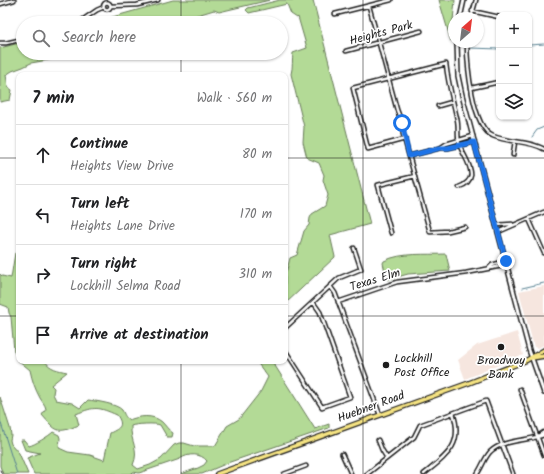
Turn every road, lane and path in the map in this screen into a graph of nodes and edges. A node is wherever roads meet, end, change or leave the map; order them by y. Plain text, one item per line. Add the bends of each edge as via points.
1 (14, 0) edge
2 (158, 0) edge
3 (391, 0) edge
4 (464, 0) edge
5 (476, 0) edge
6 (152, 1) edge
7 (0, 4) edge
8 (369, 6) junction
9 (472, 11) joint
10 (461, 12) edge
11 (335, 14) dead end
12 (88, 16) edge
13 (496, 16) edge
14 (421, 31) dead end
15 (16, 41) edge
16 (378, 42) junction
17 (0, 43) edge
18 (457, 48) edge
19 (467, 48) edge
20 (346, 51) dead end
21 (389, 79) junction
22 (496, 83) edge
23 (471, 88) junction
24 (452, 102) junction
25 (438, 106) dead end
26 (473, 136) junction
27 (405, 140) junction
28 (458, 140) junction
29 (515, 141) junction
30 (474, 142) junction
31 (460, 145) junction
32 (440, 148) junction
33 (544, 149) edge
34 (513, 155) dead end
35 (409, 156) junction
36 (415, 176) junction
37 (459, 187) dead end
38 (544, 212) edge
39 (529, 219) junction
40 (514, 224) junction
41 (496, 225) junction
42 (465, 227) dead end
43 (498, 232) junction
44 (391, 233) dead end
45 (354, 248) dead end
46 (544, 253) edge
47 (506, 261) junction
48 (507, 266) junction
49 (488, 268) junction
50 (330, 286) junction
51 (313, 302) junction
52 (338, 302) junction
53 (288, 325) edge
54 (544, 350) edge
55 (288, 355) edge
56 (544, 356) edge
57 (531, 358) junction
58 (520, 389) dead end
59 (544, 393) edge
60 (453, 413) junction
61 (380, 415) junction
62 (544, 432) edge
63 (544, 435) edge
64 (537, 437) junction
65 (378, 440) dead end
66 (503, 445) junction
67 (342, 454) dead end
68 (544, 455) edge
69 (387, 458) junction
70 (306, 466) dead end
71 (288, 473) edge
72 (217, 474) edge
73 (284, 474) edge
74 (351, 474) edge
75 (367, 474) edge
76 (424, 474) edge
77 (477, 474) edge
78 (513, 474) edge

1 - 7 street
2 - 6 street
3 - 8 street
4 - 10 main road
5 - 9 street
6 - 12 street via 137,5 111,6 108,9 104,7
8 - 11 street
8 - 16 street
9 - 13 street
14 - 16 street, Heights Park
15 - 17 street
16 - 20 street, Heights Park
16 - 21 street
18 - 26 main road via 458,76
19 - 23 street
21 - 24 street via 446,64
21 - 27 street
21 - 27 street via 353,88 368,149
22 - 23 street
23 - 29 street via 484,130 493,136
24 - 25 street
24 - 28 street via 457,120
26 - 28 street
26 - 30 main road
27 - 35 street
28 - 31 street
28 - 32 street
29 - 33 street
29 - 34 street
30 - 31 street
30 - 41 main road
31 - 32 street
31 - 37 street via 470,167 471,176
32 - 35 street
35 - 36 street
36 - 42 street via 430,232
36 - 44 street via 378,185
38 - 39 street
39 - 40 street
39 - 46 street
40 - 41 street
40 - 43 street
41 - 43 main road
43 - 47 main road
45 - 50 street via 361,269 342,276
47 - 48 main road
47 - 49 street, Texas Elm
48 - 49 street, Texas Elm
48 - 57 main road
49 - 52 street, Texas Elm via 397,282
50 - 51 street
50 - 52 street
51 - 53 street
51 - 55 street via 320,312 350,397 322,407
52 - 61 street, Texas Elm
54 - 57 main road, Huebner Road
56 - 57 main road, Huebner Road
57 - 59 main road
57 - 61 main road, Huebner Road
58 - 64 street
60 - 66 street via 486,401
60 - 69 street via 420,425 414,437
60 - 76 street via 456,433 452,448 445,458
61 - 72 main road, Huebner Road
62 - 64 street
63 - 64 street
64 - 66 street
64 - 68 street
65 - 69 street
66 - 77 street via 490,452
66 - 78 street
67 - 74 street
69 - 75 street
70 - 71 street
71 - 73 street

